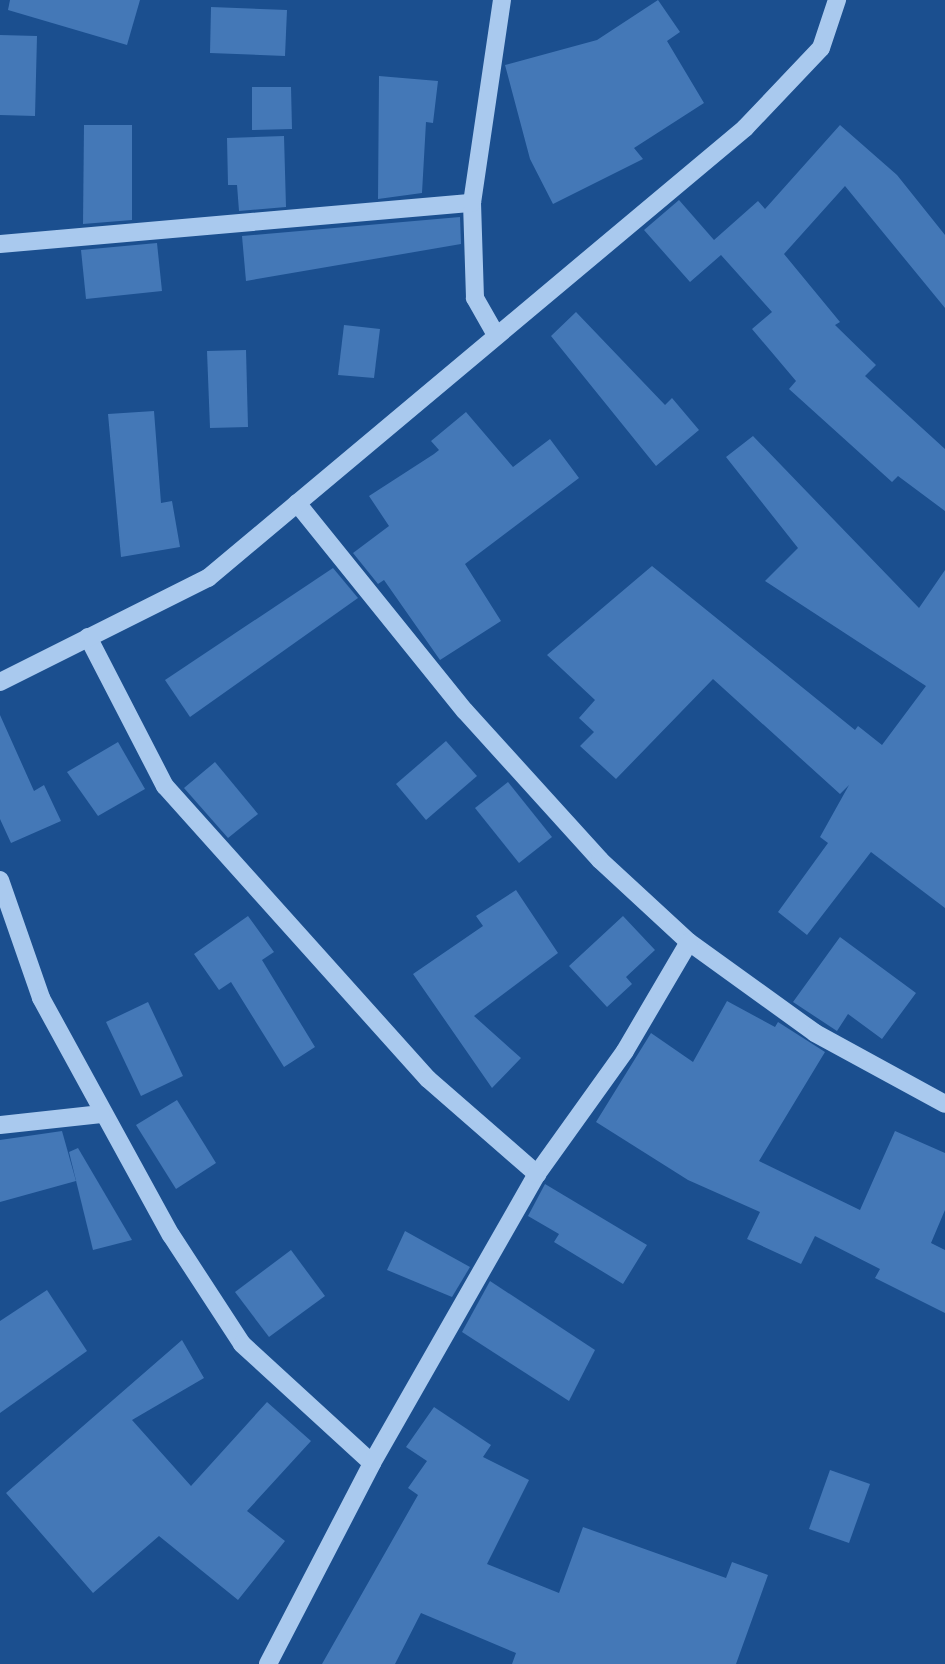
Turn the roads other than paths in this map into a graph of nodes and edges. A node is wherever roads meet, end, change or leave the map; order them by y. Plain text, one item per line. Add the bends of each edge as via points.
1 (502, 0) edge
2 (837, 0) edge
3 (472, 202) junction
4 (0, 244) edge
5 (496, 336) junction
6 (298, 503) junction
7 (88, 637) junction
8 (0, 682) edge
9 (0, 880) edge
10 (689, 942) junction
11 (945, 1104) edge
12 (100, 1114) junction
13 (0, 1125) edge
14 (537, 1174) junction
15 (372, 1463) junction
16 (268, 1664) edge

1 - 3 street
2 - 5 street via 822,48 745,128
3 - 4 street
3 - 5 street via 475,298
5 - 6 street
6 - 7 street via 208,578
6 - 10 street via 465,711 600,860
7 - 8 street
7 - 14 street via 165,786 428,1079
9 - 12 street via 41,998
10 - 11 street via 815,1034
10 - 14 street via 625,1052
12 - 13 street
12 - 15 street via 242,1344
14 - 15 street
15 - 16 street

